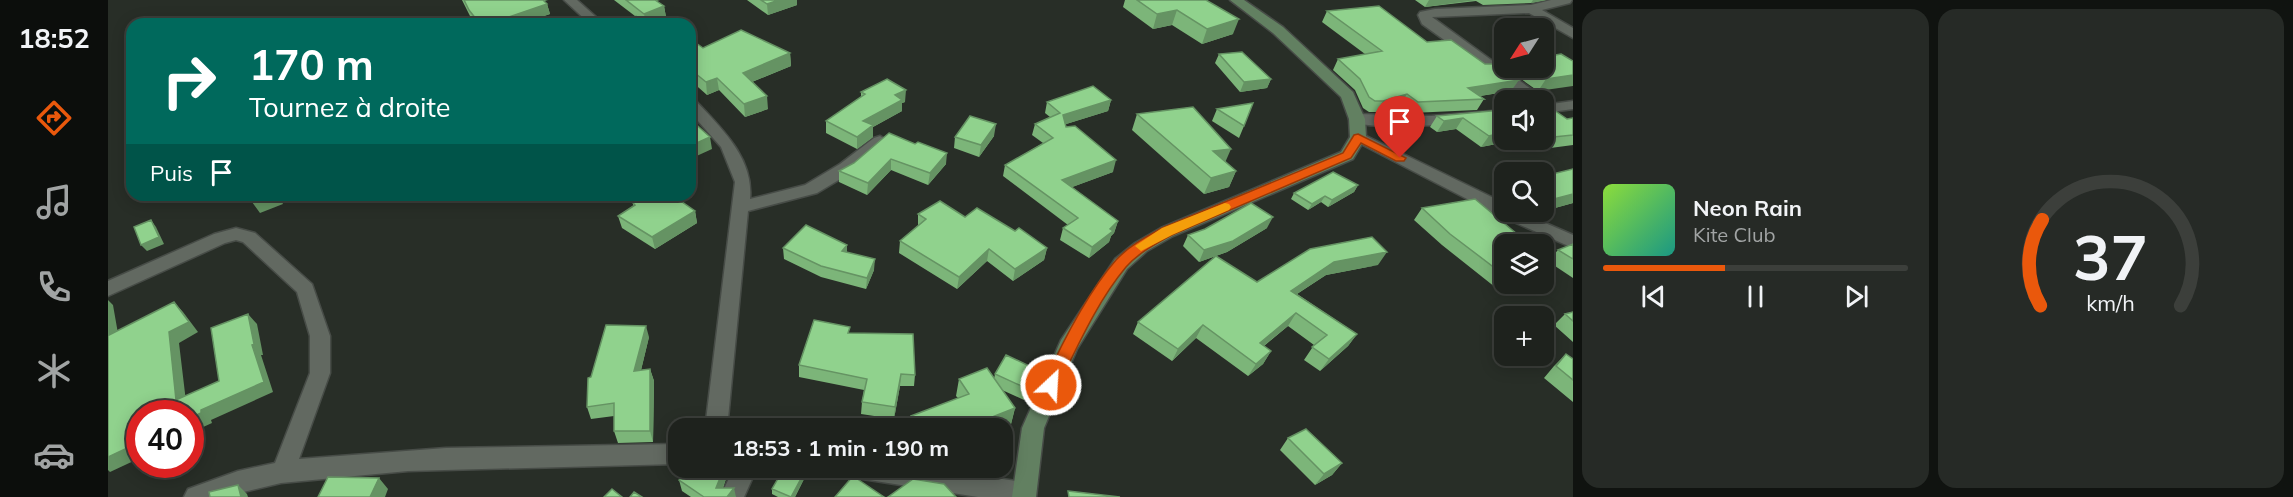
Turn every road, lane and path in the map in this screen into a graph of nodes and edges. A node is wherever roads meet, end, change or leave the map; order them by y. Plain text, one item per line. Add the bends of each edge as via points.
1 (1236, 0) edge
2 (1566, 0) edge
3 (575, 1) edge
4 (1531, 9) junction
5 (592, 18) edge
6 (1573, 34) edge
7 (1521, 90) edge
8 (1573, 105) edge
9 (1554, 106) edge
10 (696, 110) edge
11 (1494, 115) edge
12 (1357, 119) junction
13 (889, 134) edge
14 (1358, 137) junction
15 (1494, 205) edge
16 (740, 207) junction
17 (1529, 222) edge
18 (1573, 242) edge
19 (108, 289) edge
20 (717, 418) edge
21 (668, 454) edge
22 (284, 470) junction
23 (741, 478) edge
24 (918, 478) edge
25 (1023, 495) edge
26 (196, 497) edge
27 (732, 497) edge

1 - 12 street via 1278,30 1348,95
2 - 4 street
3 - 5 street
4 - 6 street
4 - 7 street via 1424,15
8 - 9 street
10 - 16 street via 728,146 743,182
11 - 12 street via 1403,123
12 - 14 street
13 - 16 street via 846,168 811,189
14 - 15 street
14 - 25 street via 1347,155 1167,232 1140,247 1121,264 1068,346 1051,385 1033,428
16 - 20 street
17 - 18 street
19 - 22 street via 236,234 249,237 305,289 320,336 320,373
21 - 22 street via 425,459
22 - 26 street via 215,488
23 - 27 street
24 - 25 street

